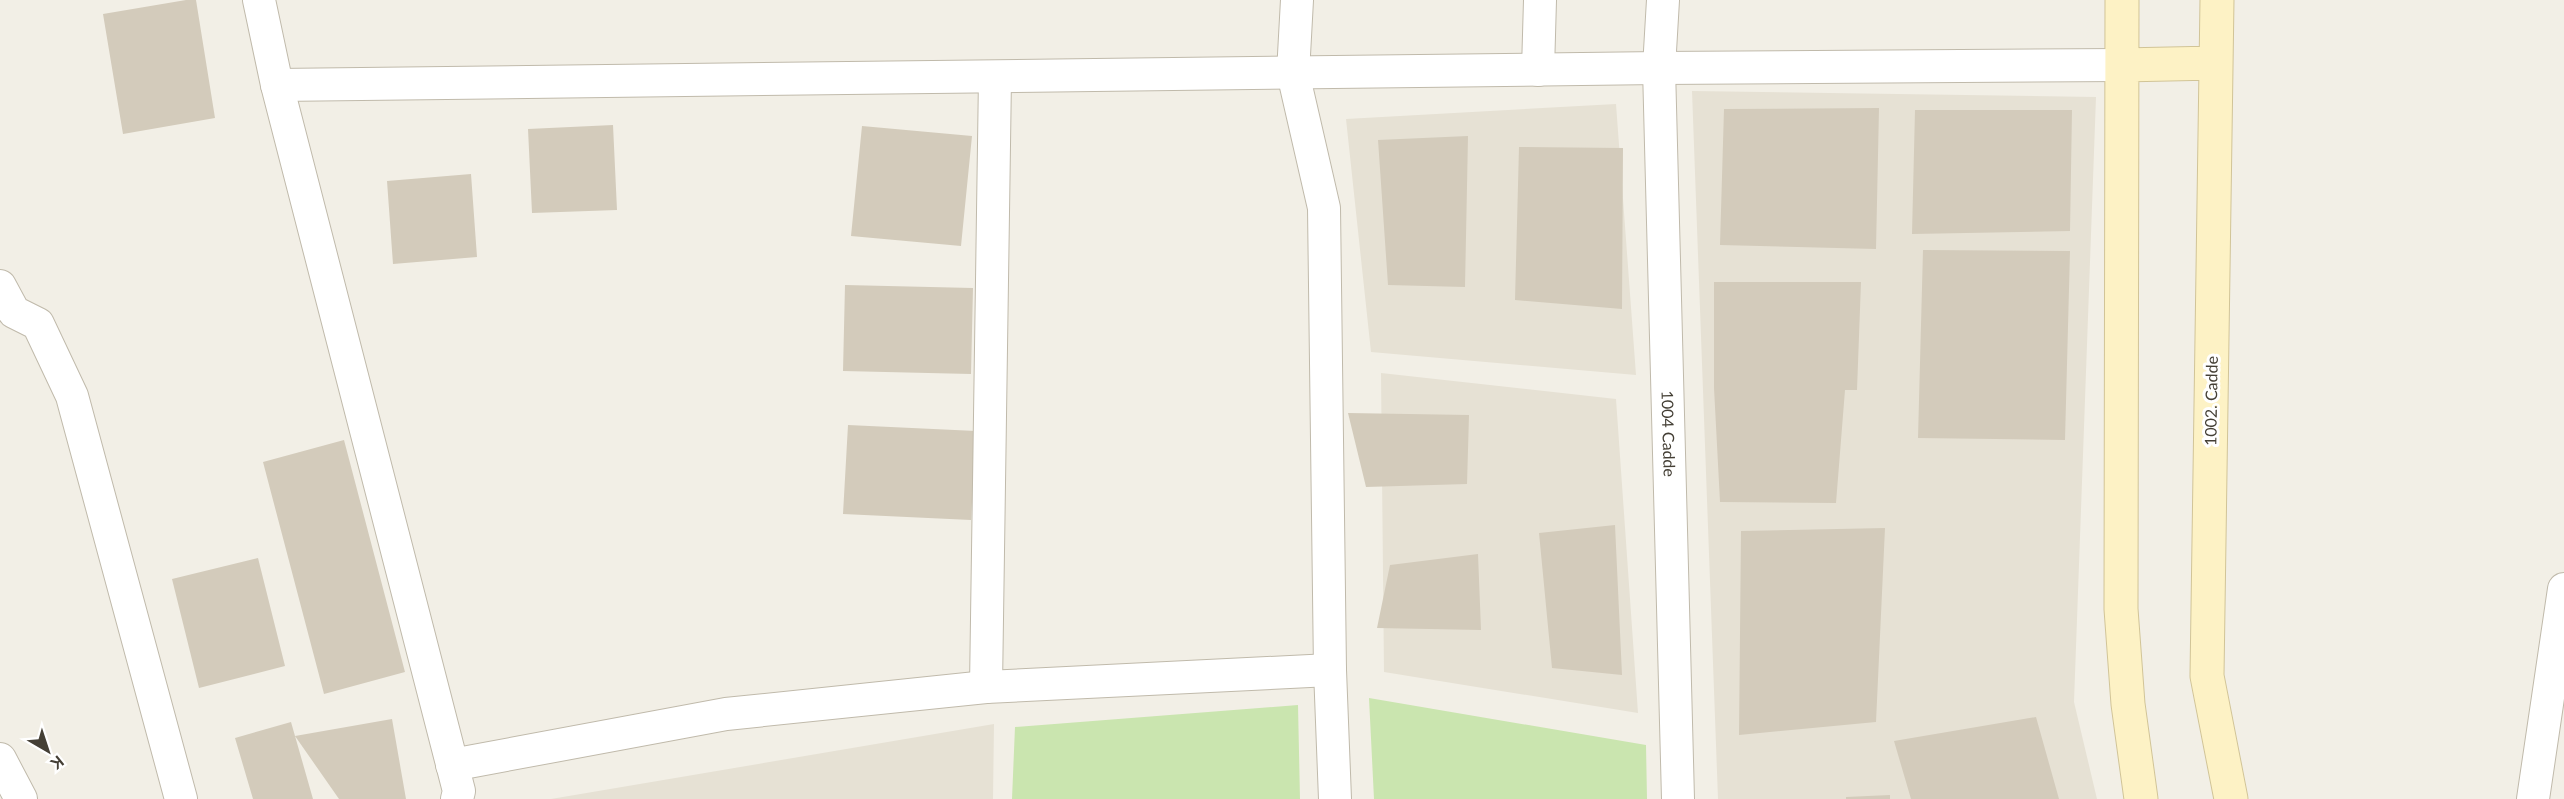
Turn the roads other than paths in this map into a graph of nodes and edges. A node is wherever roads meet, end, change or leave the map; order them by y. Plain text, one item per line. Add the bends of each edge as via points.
1 (259, 0) edge
2 (1297, 0) edge
3 (1540, 0) edge
4 (1663, 0) edge
5 (2122, 0) edge
6 (2217, 0) edge
7 (2216, 63) junction
8 (2121, 65) junction
9 (1659, 68) junction
10 (1538, 70) junction
11 (1293, 74) junction
12 (995, 76) junction
13 (277, 85) junction
14 (5, 308) edge
15 (2564, 588) edge
16 (1330, 670) junction
17 (986, 687) junction
18 (0, 759) edge
19 (452, 765) junction
20 (21, 799) edge
21 (181, 799) edge
22 (457, 799) edge
23 (1335, 799) edge
24 (1678, 799) edge
25 (2140, 799) edge
26 (2231, 799) edge
27 (2533, 799) edge

1 - 13 street
2 - 11 street
3 - 10 street
4 - 9 street, 1004 Cadde
5 - 8 main road
6 - 7 main road, 1002. Cadde
7 - 8 main road
7 - 26 main road, 1002. Cadde via 2207,676
8 - 9 street
8 - 25 main road via 2121,609
9 - 10 street
9 - 24 street, 1004 Cadde
10 - 11 street
11 - 12 street
11 - 16 street via 1324,208
12 - 13 street
12 - 17 street
13 - 19 street
14 - 21 street via 38,324 72,396
15 - 27 street
16 - 17 street
16 - 23 street
17 - 19 street via 726,714
18 - 20 street
19 - 22 street via 459,791

